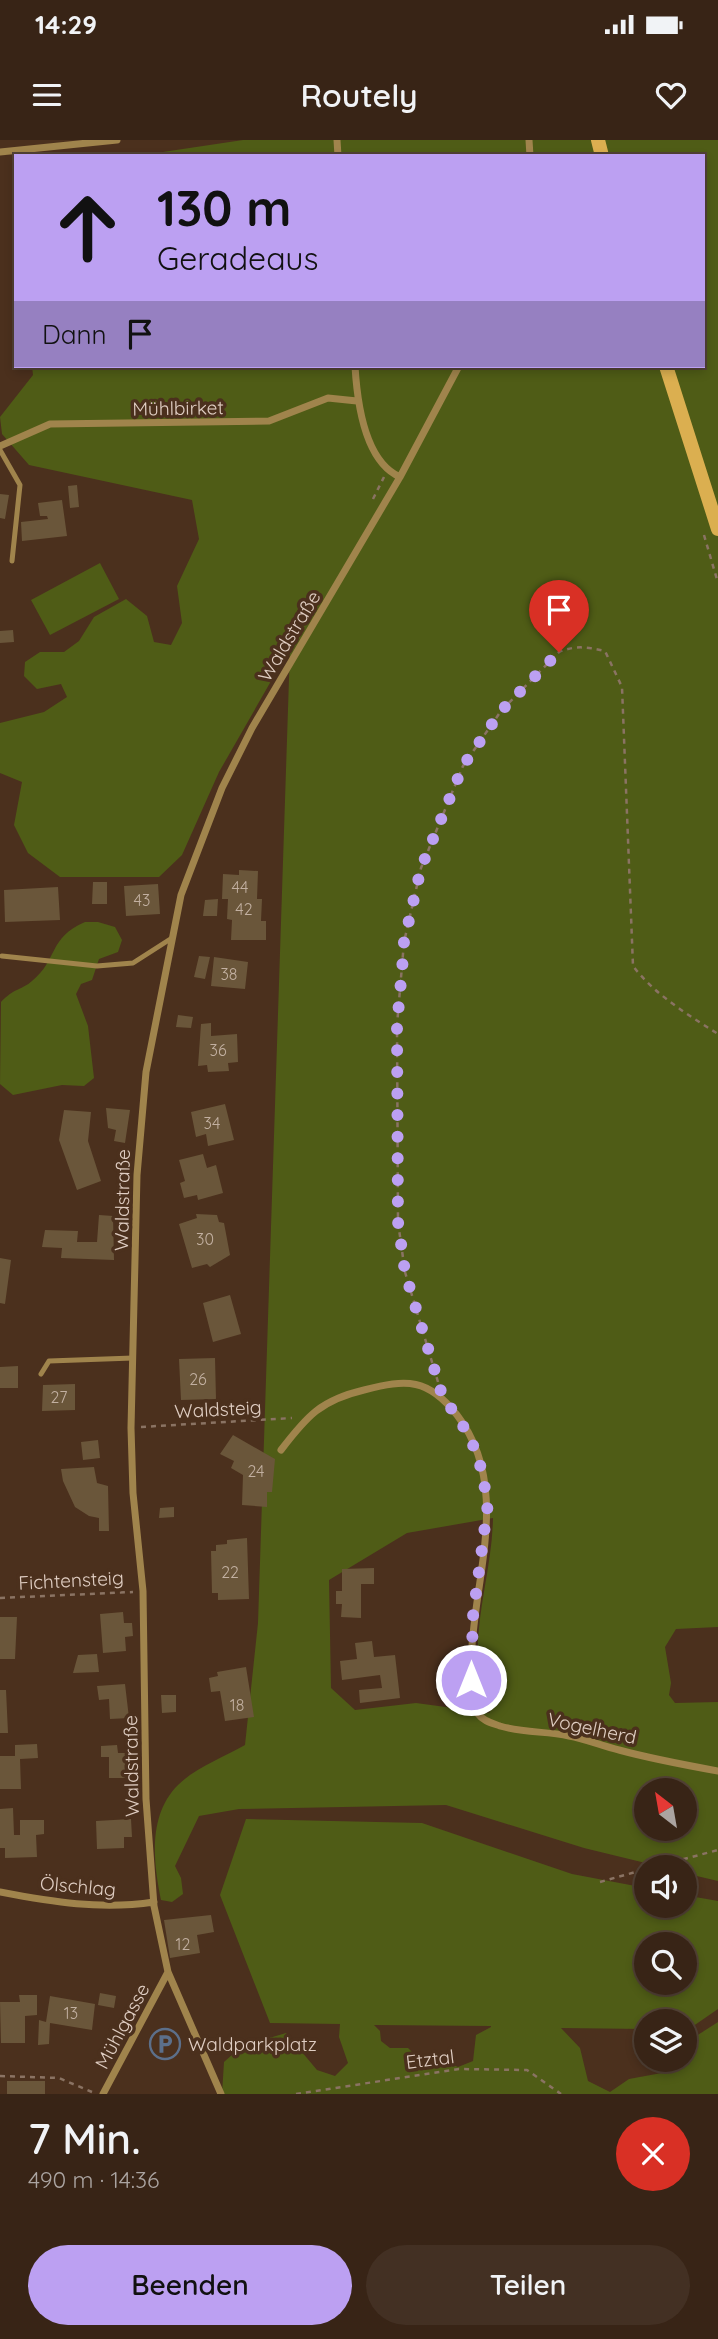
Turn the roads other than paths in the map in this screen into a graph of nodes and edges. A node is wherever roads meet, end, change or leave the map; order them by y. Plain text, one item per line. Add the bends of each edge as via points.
1 (117, 140) edge
2 (0, 152) edge
3 (355, 368) edge
4 (458, 368) edge
5 (667, 368) edge
6 (357, 401) junction
7 (0, 448) edge
8 (400, 477) junction
9 (718, 529) edge
10 (12, 561) dead end
11 (172, 938) junction
12 (2, 956) dead end
13 (133, 1358) junction
14 (41, 1374) dead end
15 (281, 1450) dead end
16 (718, 1771) edge
17 (0, 1892) edge
18 (154, 1902) junction
19 (168, 1972) junction
20 (103, 2094) edge
21 (221, 2094) edge

1 - 2 street
3 - 6 street
4 - 8 street, Waldstraße
5 - 9 main road
6 - 7 street, Mühlbirket via 328,398 269,422 50,424
6 - 8 street via 374,449 387,471
7 - 10 lane via 20,485
8 - 11 street, Waldstraße via 252,728 222,788 194,854
11 - 12 lane via 133,963 97,966
11 - 13 street, Waldstraße via 140,1126
13 - 14 lane via 49,1361
13 - 18 street, Waldstraße via 133,1493 143,1591 146,1800
15 - 16 street, Vogelherd via 307,1416 339,1397 395,1383 420,1384 443,1398 478,1455 488,1503 471,1651 476,1712 487,1721 515,1730 567,1735
17 - 18 street, Ölschlag via 85,1906
18 - 19 street, Waldstraße
19 - 20 street, Mühlgasse
19 - 21 street, Waldstraße

